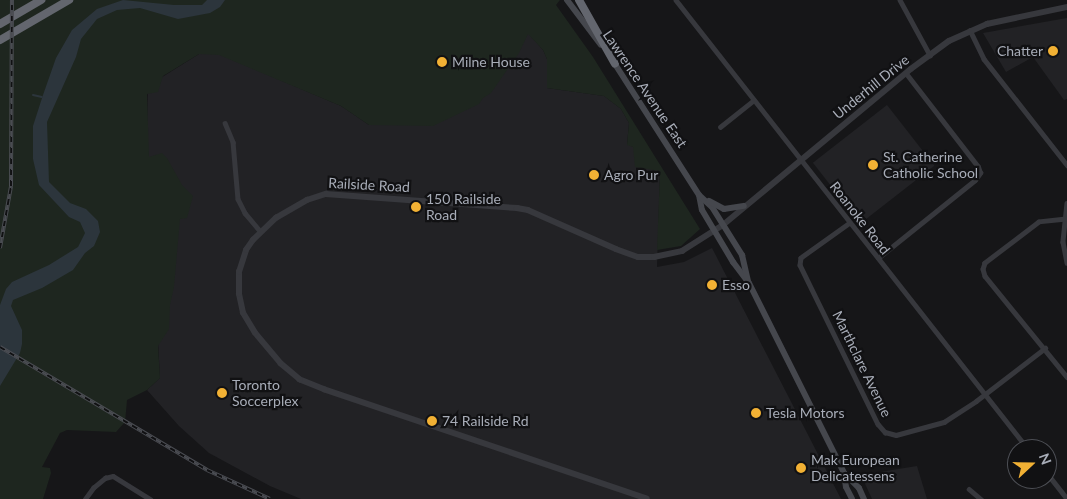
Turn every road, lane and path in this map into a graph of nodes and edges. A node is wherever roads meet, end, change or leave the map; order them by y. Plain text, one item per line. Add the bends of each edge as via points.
1 (41, 0) edge
2 (68, 0) edge
3 (568, 0) edge
4 (579, 0) edge
5 (676, 0) edge
6 (900, 0) edge
7 (1067, 7) edge
8 (0, 24) edge
9 (970, 30) junction
10 (0, 40) edge
11 (930, 55) junction
12 (615, 64) junction
13 (906, 74) junction
14 (754, 100) junction
15 (225, 123) dead end
16 (720, 127) dead end
17 (801, 160) junction
18 (1067, 165) edge
19 (699, 195) junction
20 (1067, 204) edge
21 (744, 206) junction
22 (1066, 219) junction
23 (850, 222) junction
24 (723, 225) junction
25 (260, 230) junction
26 (714, 231) junction
27 (878, 258) junction
28 (1067, 263) edge
29 (749, 283) junction
30 (1045, 348) junction
31 (1067, 377) edge
32 (985, 394) junction
33 (1020, 439) edge
34 (844, 473) junction
35 (1057, 486) edge
36 (969, 489) dead end
37 (85, 499) edge
38 (150, 499) edge
39 (647, 499) edge
40 (852, 499) edge
41 (864, 499) edge
42 (982, 499) edge
43 (1067, 499) edge

1 - 8 highway
2 - 10 highway
3 - 12 main road, Lawrence Avenue East
4 - 12 highway
5 - 14 street, Roanoke Road
6 - 11 street
7 - 9 street, Underhill Drive
9 - 11 street, Underhill Drive
9 - 18 street via 984,59
11 - 13 street, Underhill Drive
12 - 19 main road, Lawrence Avenue East
13 - 17 street, Underhill Drive
13 - 27 street via 980,173
14 - 16 street
14 - 17 street, Roanoke Road
15 - 25 street via 232,142 238,199
17 - 21 street, Underhill Drive
17 - 23 street, Roanoke Road
19 - 21 main road via 724,209
19 - 24 main road, Lawrence Avenue East via 712,207
19 - 26 main road, Lawrence Avenue East via 702,210
20 - 22 street
21 - 24 street, Underhill Drive
22 - 28 street via 1063,250
22 - 30 street via 1040,222 985,263 983,270
23 - 27 street, Roanoke Road
23 - 32 street, Marthclare Avenue via 801,258 800,265 881,428 889,435 896,435 944,422
24 - 26 street, Underhill Drive
24 - 29 main road, Lawrence Avenue East via 742,255
25 - 26 street, Railside Road via 294,207 326,194 528,210 616,250 638,256 654,257 682,250
25 - 39 street, Railside Road via 242,260 238,284 241,304 255,333 281,364 300,380
26 - 29 main road, Lawrence Avenue East
27 - 32 street, Roanoke Road
29 - 34 main road, Lawrence Avenue East
30 - 31 street
30 - 32 street, Marthclare Avenue
32 - 33 street, Roanoke Road
34 - 40 main road, Lawrence Avenue East
34 - 41 main road, Lawrence Avenue East via 859,488
35 - 43 street
36 - 42 street
37 - 38 street via 105,478 113,476

